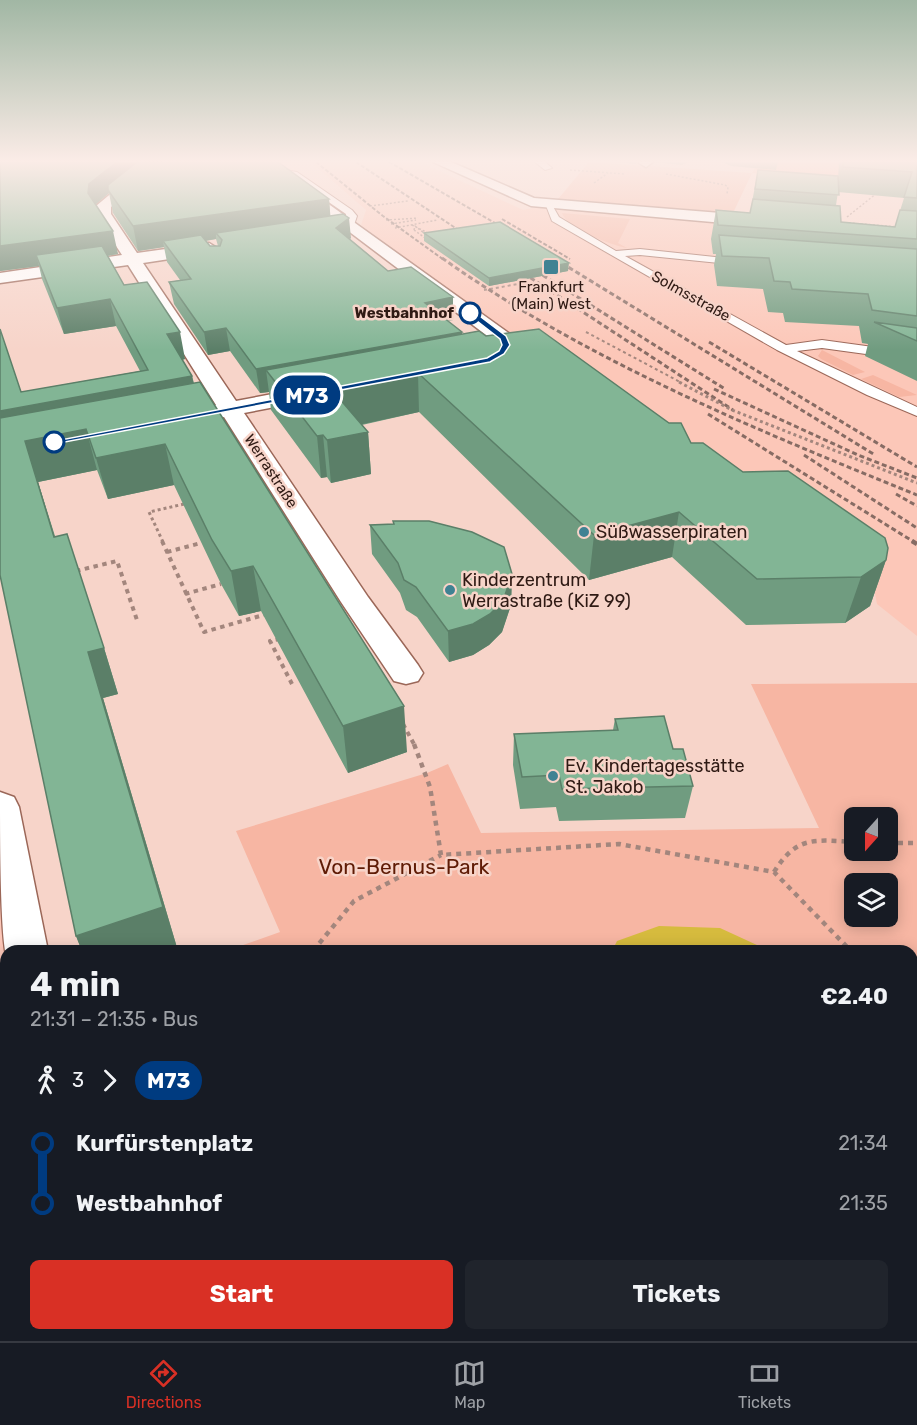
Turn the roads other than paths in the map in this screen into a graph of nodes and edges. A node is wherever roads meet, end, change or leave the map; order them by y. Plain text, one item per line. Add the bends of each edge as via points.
1 (110, 225) edge
2 (562, 225) edge
3 (350, 226) joint
4 (330, 231) edge
5 (214, 251) edge
6 (614, 254) junction
7 (132, 259) junction
8 (746, 263) edge
9 (0, 278) edge
10 (786, 349) junction
11 (917, 357) edge
12 (455, 365) edge
13 (334, 389) edge
14 (231, 409) junction
15 (917, 412) edge
16 (155, 423) edge
17 (406, 673) dead end
18 (0, 807) edge
19 (25, 945) edge

1 - 7 street, Werrastraße
2 - 6 lane, Solmsstraße
3 - 4 street
3 - 12 street via 503,338 506,345 501,353 490,359
5 - 7 street
6 - 8 lane via 640,252
6 - 10 lane, Solmsstraße
7 - 9 street
7 - 14 street, Werrastraße
10 - 11 lane via 822,344
10 - 15 lane, Solmsstraße
13 - 14 street
14 - 16 street
14 - 17 street, Werrastraße
18 - 19 street

